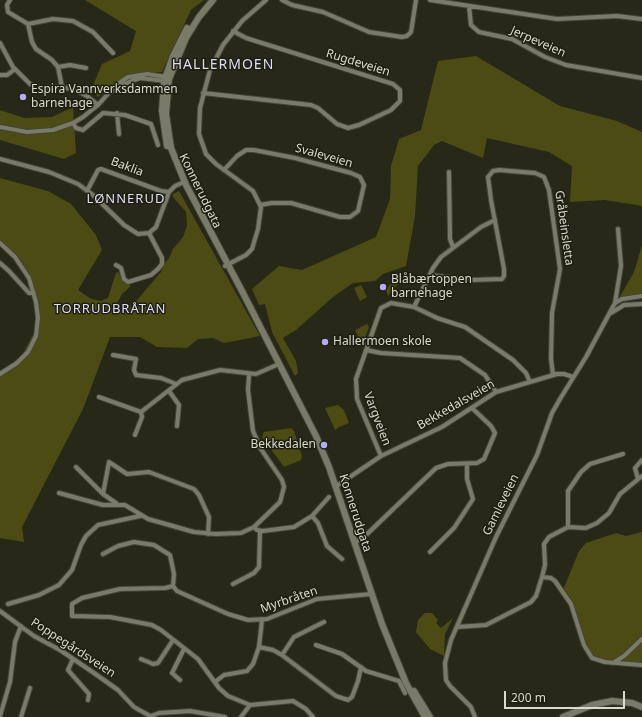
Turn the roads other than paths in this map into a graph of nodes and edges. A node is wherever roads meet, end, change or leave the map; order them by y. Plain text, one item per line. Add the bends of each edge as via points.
1 (10, 0) edge
2 (208, 0) edge
3 (213, 0) edge
4 (266, 0) edge
5 (282, 0) edge
6 (416, 0) edge
7 (430, 0) edge
8 (469, 6) junction
9 (642, 19) edge
10 (28, 24) junction
11 (233, 31) junction
12 (0, 43) edge
13 (113, 53) dead end
14 (58, 67) junction
15 (86, 68) dead end
16 (15, 69) junction
17 (0, 75) edge
18 (642, 78) edge
19 (166, 79) junction
20 (62, 87) junction
21 (203, 93) junction
22 (98, 105) junction
23 (117, 113) junction
24 (73, 123) junction
25 (0, 127) edge
26 (119, 134) dead end
27 (158, 145) dead end
28 (0, 159) edge
29 (224, 170) junction
30 (450, 172) dead end
31 (182, 183) junction
32 (88, 189) junction
33 (169, 192) junction
34 (260, 205) junction
35 (495, 220) junction
36 (618, 229) dead end
37 (149, 234) junction
38 (0, 243) edge
39 (453, 247) junction
40 (0, 264) edge
41 (116, 265) dead end
42 (227, 266) junction
43 (430, 275) junction
44 (34, 293) junction
45 (642, 296) edge
46 (615, 303) junction
47 (642, 304) edge
48 (414, 307) junction
49 (610, 315) junction
50 (366, 350) junction
51 (113, 355) dead end
52 (279, 364) junction
53 (0, 374) edge
54 (249, 374) junction
55 (553, 375) junction
56 (573, 377) junction
57 (530, 382) junction
58 (176, 384) junction
59 (169, 391) junction
60 (496, 392) junction
61 (99, 397) dead end
62 (472, 408) junction
63 (141, 412) junction
64 (176, 426) dead end
65 (134, 435) dead end
66 (623, 454) dead end
67 (381, 456) junction
68 (642, 460) edge
69 (466, 464) junction
70 (76, 467) dead end
71 (640, 477) edge
72 (336, 487) junction
73 (59, 493) dead end
74 (103, 494) junction
75 (329, 497) dead end
76 (118, 504) junction
77 (140, 516) junction
78 (312, 516) junction
79 (254, 526) junction
80 (568, 527) junction
81 (260, 531) junction
82 (208, 534) junction
83 (354, 543) junction
84 (430, 552) dead end
85 (103, 554) dead end
86 (342, 559) dead end
87 (542, 577) junction
88 (234, 584) dead end
89 (173, 586) junction
90 (371, 594) junction
91 (8, 604) dead end
92 (0, 611) edge
93 (262, 620) junction
94 (324, 622) dead end
95 (21, 626) junction
96 (457, 627) junction
97 (642, 638) edge
98 (173, 640) junction
99 (316, 645) dead end
100 (259, 646) junction
101 (184, 649) junction
102 (282, 655) junction
103 (73, 659) junction
104 (141, 659) dead end
105 (613, 663) junction
106 (642, 665) edge
107 (361, 667) junction
108 (403, 672) junction
109 (180, 680) dead end
110 (215, 682) junction
111 (30, 688) dead end
112 (405, 693) dead end
113 (88, 700) dead end
114 (250, 705) junction
115 (642, 707) edge
116 (0, 716) edge
117 (151, 716) edge
118 (21, 717) edge
119 (225, 717) edge
120 (241, 717) edge
121 (313, 717) edge
122 (425, 717) edge
123 (430, 717) edge
124 (475, 717) edge
125 (564, 717) edge

1 - 10 street via 7,5 8,12
2 - 19 main road, Konnerudgata via 180,39
3 - 19 main road, Konnerudgata via 186,38
4 - 11 street via 249,13
5 - 6 street via 323,12 369,32 402,37 411,32
7 - 8 street
8 - 9 street via 557,20 617,16
8 - 18 street, Jerpeveien via 471,25 479,32 512,39 566,65
10 - 13 street via 53,19 73,21 93,32
10 - 14 street via 36,49
11 - 21 street via 214,60
11 - 21 street, Rugdeveien via 246,38 393,84 400,90 400,101 390,110 348,128 337,124 318,108 310,105
12 - 16 street
14 - 15 street via 70,65
14 - 20 street
16 - 17 street via 7,75
16 - 20 street via 34,86
19 - 22 street via 147,74 122,80
19 - 31 main road, Konnerudgata via 162,102 163,126 168,150
20 - 22 street via 82,94
21 - 29 street via 199,119 200,140 211,160
22 - 24 street
23 - 24 street via 103,113 83,130 76,128
23 - 26 street
23 - 27 street via 150,124
24 - 25 street via 38,133
28 - 32 street via 62,176
29 - 34 street via 253,191
29 - 34 street, Svaleveien via 237,156 246,150 254,150 351,173 360,177 364,185 358,211 350,218 291,203
30 - 39 street via 450,239
31 - 33 street
31 - 42 main road, Konnerudgata
32 - 33 street, Baklia via 101,169
32 - 37 street via 129,229 138,234
33 - 37 street via 159,222
34 - 42 street via 260,222 254,245 246,255
35 - 39 street via 485,224
35 - 43 street, Gråbeinsletta via 504,269 502,279 470,280
35 - 55 street, Gråbeinsletta via 488,180 493,171 535,173 544,177 549,190 560,269 552,313
36 - 46 street, Gamleveien via 622,260
37 - 41 street via 162,258 162,264 158,269 151,275 128,282 124,279 121,268
38 - 44 street via 20,263
39 - 43 street via 441,258
40 - 44 street via 9,270 29,293
42 - 52 main road, Konnerudgata
43 - 48 street
44 - 53 street via 38,324 32,345 17,363
45 - 46 street via 622,299
46 - 49 street, Gamleveien
47 - 49 street via 624,305
48 - 50 street, Vargveien via 397,303 382,306
48 - 57 street via 465,327 513,360 526,373
49 - 56 street, Gamleveien
50 - 60 street via 460,358 485,375
50 - 67 street, Vargveien via 356,380 356,392
51 - 58 street via 136,359 136,374 161,378
52 - 54 street via 261,373
52 - 72 main road, Konnerudgata via 316,436
54 - 58 street via 215,371
54 - 79 street via 248,390 253,431 284,487 280,502
55 - 56 street, Bekkedalsveien via 564,374
55 - 57 street, Bekkedalsveien
56 - 96 street, Gamleveien via 552,413 537,455 496,537
57 - 60 street, Bekkedalsveien
58 - 59 street
59 - 63 street
59 - 64 street via 179,405
60 - 62 street, Bekkedalsveien
61 - 63 street
62 - 67 street, Bekkedalsveien via 442,427
62 - 69 street via 495,434 484,459
63 - 65 street via 142,417
66 - 80 street via 590,464 581,472 568,491
67 - 72 street, Bekkedalsveien
68 - 71 street via 635,468
69 - 83 street via 448,464 436,468 361,540
69 - 84 street via 472,502 454,528
70 - 74 street
71 - 80 street via 620,494 609,513 597,523 590,527
72 - 83 main road, Konnerudgata
73 - 76 street via 103,505
74 - 76 street
74 - 82 street via 109,462 126,474 149,472 194,489 209,516
75 - 78 street
76 - 77 street
77 - 82 street via 166,525
77 - 91 street via 98,525 86,536 72,570 59,585 46,592
78 - 81 street via 294,527
78 - 86 street via 318,523 327,546
79 - 81 street
79 - 82 street via 241,533
80 - 87 street via 546,540
81 - 88 street via 259,567 254,573
83 - 90 main road, Konnerudgata
85 - 89 street via 118,546 134,542 154,545 168,552 172,558
87 - 96 street via 536,596 523,606 483,626
87 - 105 street via 555,581 571,604 584,645 590,655 598,661
89 - 93 street, Myrbråten via 181,594 228,614 248,620
89 - 98 street via 120,589 82,598 72,604 72,616 110,617 140,622 157,628
90 - 93 street, Myrbråten via 317,599
90 - 108 main road, Konnerudgata
92 - 95 street, Poppegårdsveien
93 - 100 street
94 - 102 street via 294,637
95 - 103 street, Poppegårdsveien
95 - 116 street via 15,642 10,682
96 - 124 street, Gamleveien via 447,653 446,678 450,686 473,710
97 - 105 street
98 - 101 street
98 - 104 street via 158,663 153,664
99 - 107 street via 342,654
100 - 102 street
100 - 110 street via 253,664 247,671 224,675
101 - 109 street via 173,671
101 - 110 street via 198,659
102 - 107 street via 336,696 348,700 352,697 358,682
103 - 113 street via 68,670 88,694
103 - 117 street, Poppegårdsveien via 112,685 134,707
105 - 106 street
107 - 112 street via 399,681
108 - 122 main road, Konnerudgata via 406,683
108 - 123 main road, Konnerudgata
110 - 114 street via 228,696
111 - 118 street
114 - 120 street
114 - 121 street via 291,701 306,709
115 - 125 main road via 612,701 592,705
117 - 119 street via 159,713 193,711

